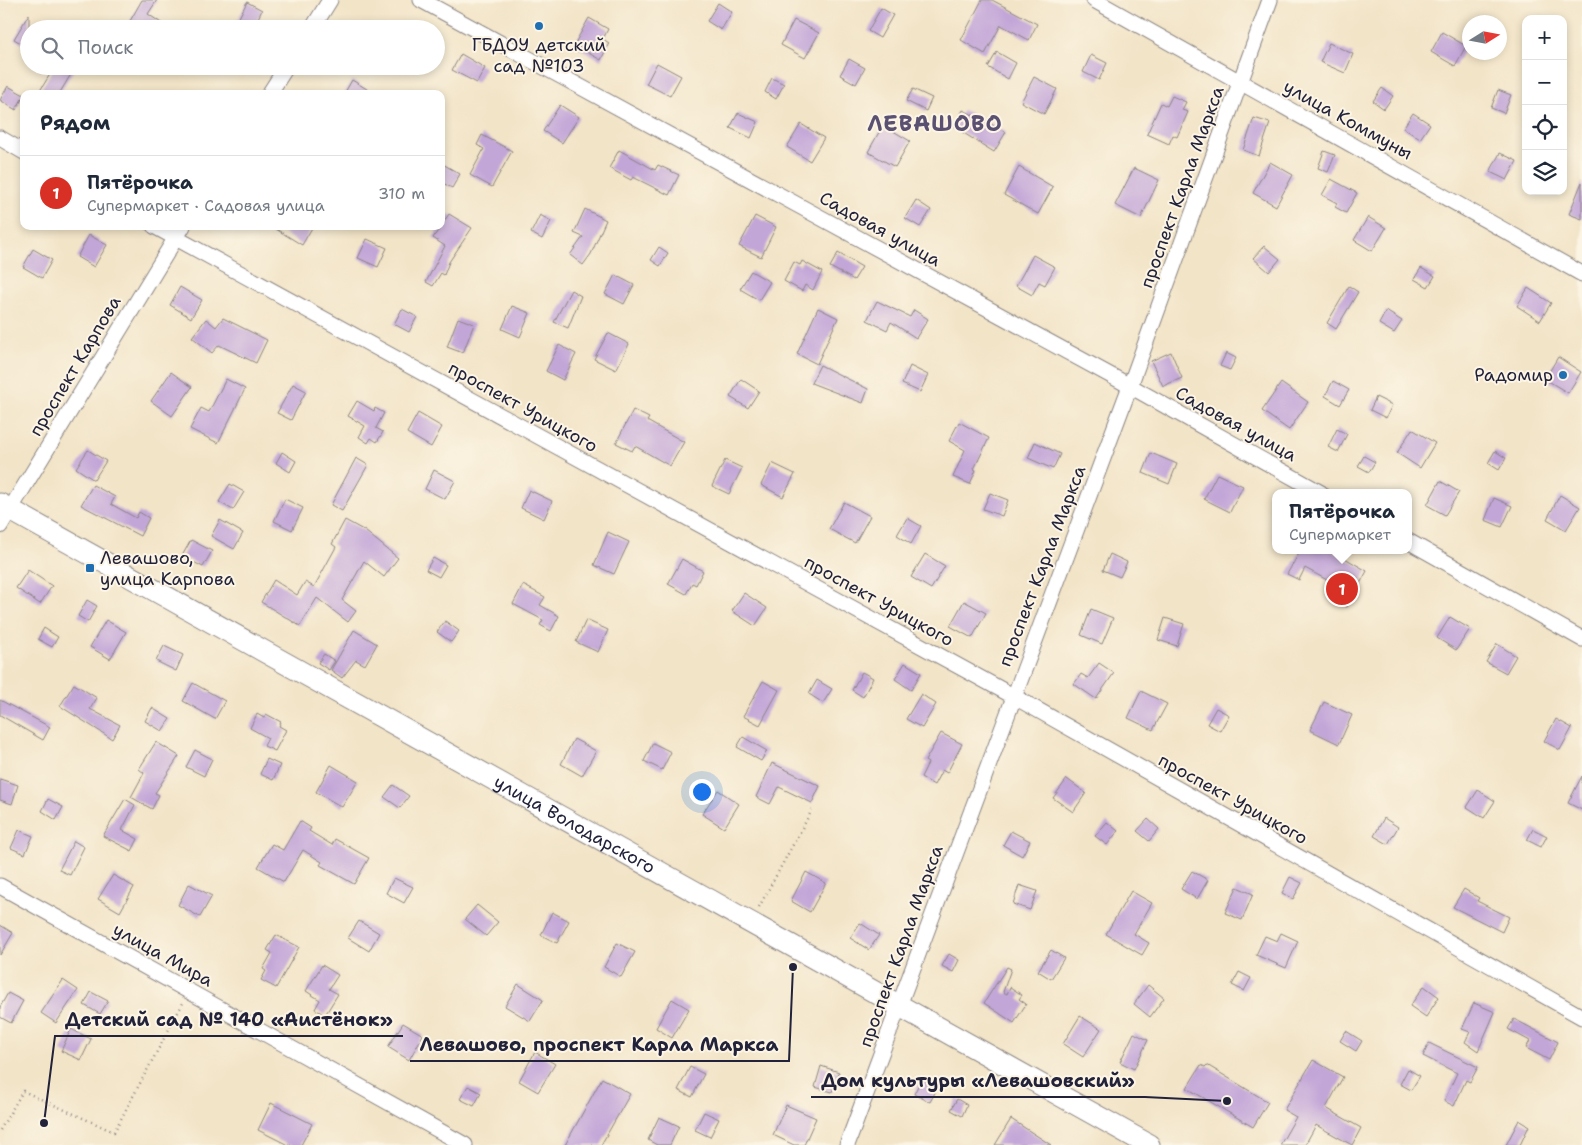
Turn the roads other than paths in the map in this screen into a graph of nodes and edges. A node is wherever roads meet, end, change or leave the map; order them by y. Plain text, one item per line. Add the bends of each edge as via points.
1 (330, 0) edge
2 (421, 0) edge
3 (1094, 0) edge
4 (1270, 0) edge
5 (318, 20) edge
6 (281, 75) edge
7 (1240, 81) junction
8 (272, 90) edge
9 (0, 138) edge
10 (20, 150) edge
11 (179, 232) edge
12 (1582, 274) edge
13 (1130, 386) junction
14 (1314, 489) edge
15 (3, 513) edge
16 (1412, 544) edge
17 (1582, 638) edge
18 (1013, 696) junction
19 (0, 886) edge
20 (899, 1006) junction
21 (1582, 1017) edge
22 (466, 1145) edge
23 (847, 1145) edge
24 (1149, 1145) edge

1 - 5 street
2 - 13 street, Садовая улица
3 - 7 street, улица Коммуны
4 - 7 street, проспект Карла Маркса
6 - 8 street
7 - 12 street, улица Коммуны
7 - 13 street, проспект Карла Маркса
9 - 10 street
11 - 15 street, проспект Карпова
11 - 18 street, проспект Урицкого
13 - 14 street, Садовая улица
13 - 18 street, проспект Карла Маркса
15 - 20 street, улица Володарского
16 - 17 street
18 - 20 street, проспект Карла Маркса
18 - 21 street, проспект Урицкого
19 - 22 street, улица Мира
20 - 23 street, проспект Карла Маркса
20 - 24 street, улица Володарского

